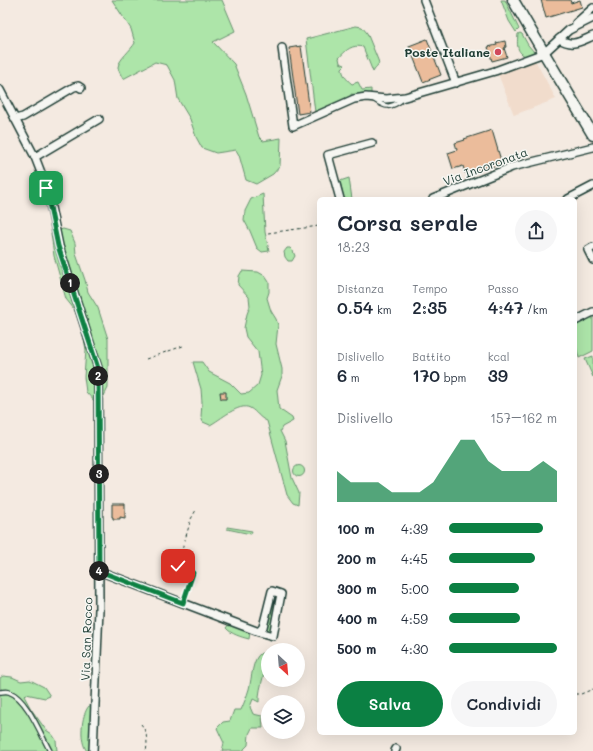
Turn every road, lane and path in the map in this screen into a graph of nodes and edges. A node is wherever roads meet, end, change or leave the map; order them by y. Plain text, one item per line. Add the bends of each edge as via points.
1 (424, 0) edge
2 (513, 0) edge
3 (593, 8) edge
4 (593, 18) edge
5 (569, 30) junction
6 (593, 36) edge
7 (559, 39) junction
8 (282, 48) dead end
9 (544, 53) junction
10 (456, 83) junction
11 (81, 88) dead end
12 (0, 90) edge
13 (16, 119) junction
14 (99, 120) dead end
15 (593, 134) edge
16 (372, 143) dead end
17 (593, 147) edge
18 (35, 157) junction
19 (593, 186) edge
20 (339, 197) edge
21 (438, 197) edge
22 (572, 197) edge
23 (317, 226) edge
24 (268, 233) dead end
25 (593, 247) edge
26 (593, 260) edge
27 (593, 312) edge
28 (577, 320) edge
29 (183, 346) dead end
30 (146, 359) dead end
31 (196, 510) dead end
32 (99, 571) junction
33 (183, 603) junction
34 (259, 632) junction
35 (593, 689) edge
36 (0, 692) edge
37 (577, 694) edge
38 (141, 724) dead end
39 (50, 751) edge
40 (93, 751) edge
41 (146, 751) edge

1 - 10 street
2 - 9 main road
3 - 5 street
4 - 5 street
5 - 7 street
6 - 7 street via 572,44
7 - 9 street
8 - 10 street via 293,126 360,97 405,97
9 - 10 street
9 - 15 main road
11 - 13 street via 74,87
12 - 13 street, Via San Rocco
13 - 18 street, Via San Rocco
14 - 18 street
16 - 20 street via 328,155
17 - 21 street, Via Incoronata via 512,167
18 - 32 street, Via San Rocco via 46,188 58,246 98,368
19 - 22 street
23 - 24 path
25 - 26 street via 588,250
27 - 28 street
29 - 30 path
31 - 33 path via 178,564 193,573
32 - 33 street
32 - 40 street, Via San Rocco
33 - 34 street
34 - 34 street via 273,636 281,594 272,591
35 - 37 path
36 - 39 lane via 14,694 23,702
38 - 41 path via 145,730

